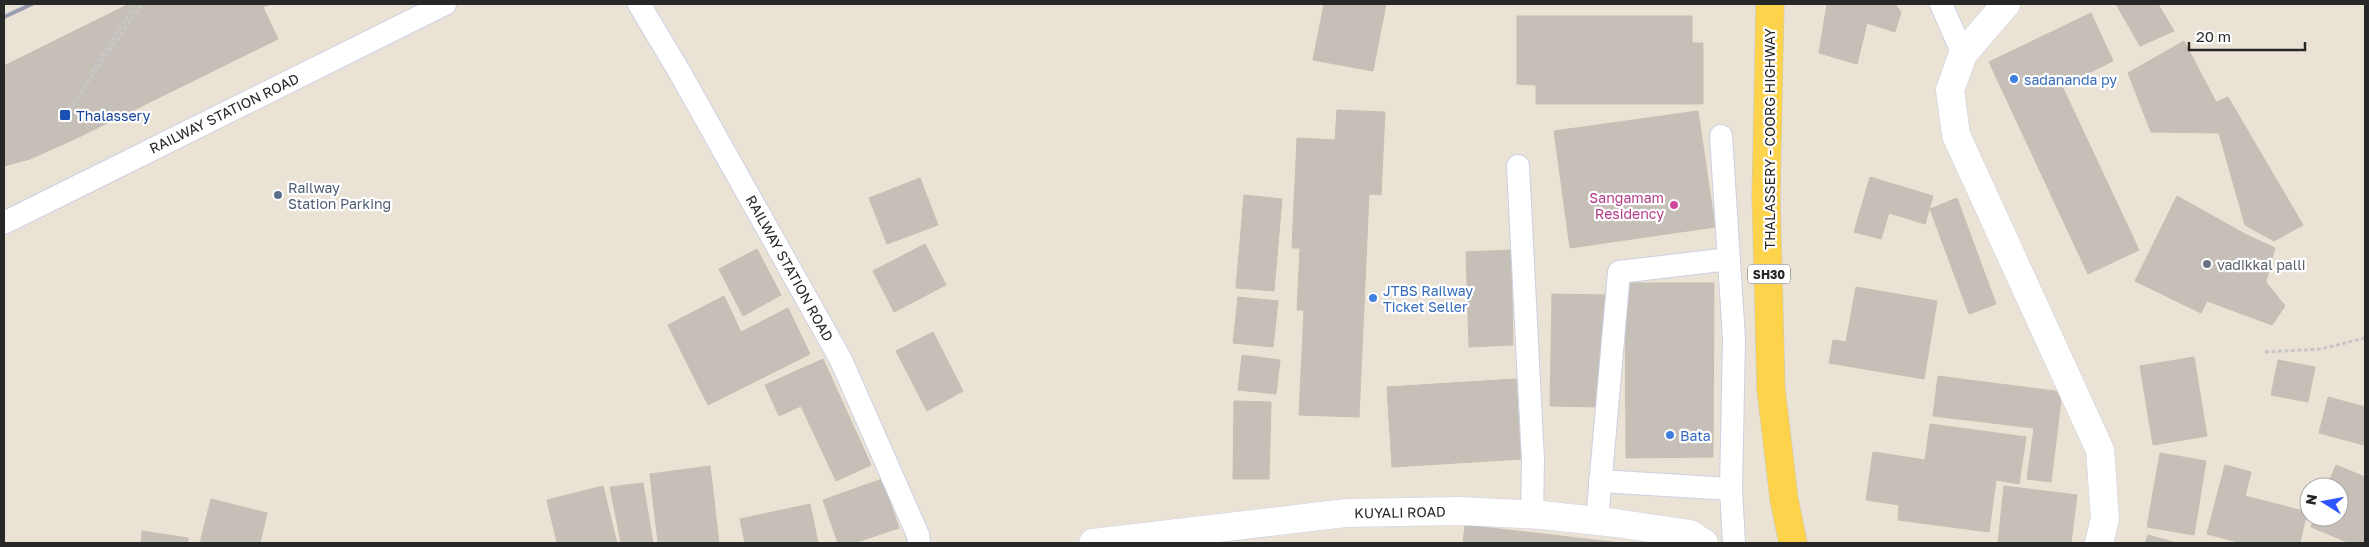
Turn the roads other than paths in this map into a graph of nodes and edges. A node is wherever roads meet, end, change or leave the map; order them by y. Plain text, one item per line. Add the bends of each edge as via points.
1 (445, 4) edge
2 (639, 4) edge
3 (1770, 4) edge
4 (1941, 4) edge
5 (2006, 4) edge
6 (1963, 54) junction
7 (1721, 136) dead end
8 (1518, 166) dead end
9 (4, 223) edge
10 (1729, 259) junction
11 (1600, 481) junction
12 (1732, 488) junction
13 (1532, 514) junction
14 (1597, 521) junction
15 (920, 543) edge
16 (1093, 543) edge
17 (1704, 543) edge
18 (1734, 543) edge
19 (1793, 543) edge
20 (2099, 543) edge

1 - 9 lane, RAILWAY STATION ROAD
2 - 15 lane, RAILWAY STATION ROAD via 841,360
3 - 19 main road, THALASSERY - COORG HIGHWAY / SH30 via 1766,196 1771,389 1784,499
4 - 6 lane
5 - 6 main road
6 - 20 main road via 1950,90 1956,135 2100,450 2105,518
7 - 10 lane
8 - 13 lane via 1533,460
10 - 11 lane via 1619,272
10 - 12 lane via 1734,338
11 - 12 lane
11 - 14 lane
12 - 18 lane
13 - 14 main road, KUYALI ROAD
13 - 16 main road, KUYALI ROAD via 1461,511 1346,513
14 - 17 main road, KUYALI ROAD via 1690,534

